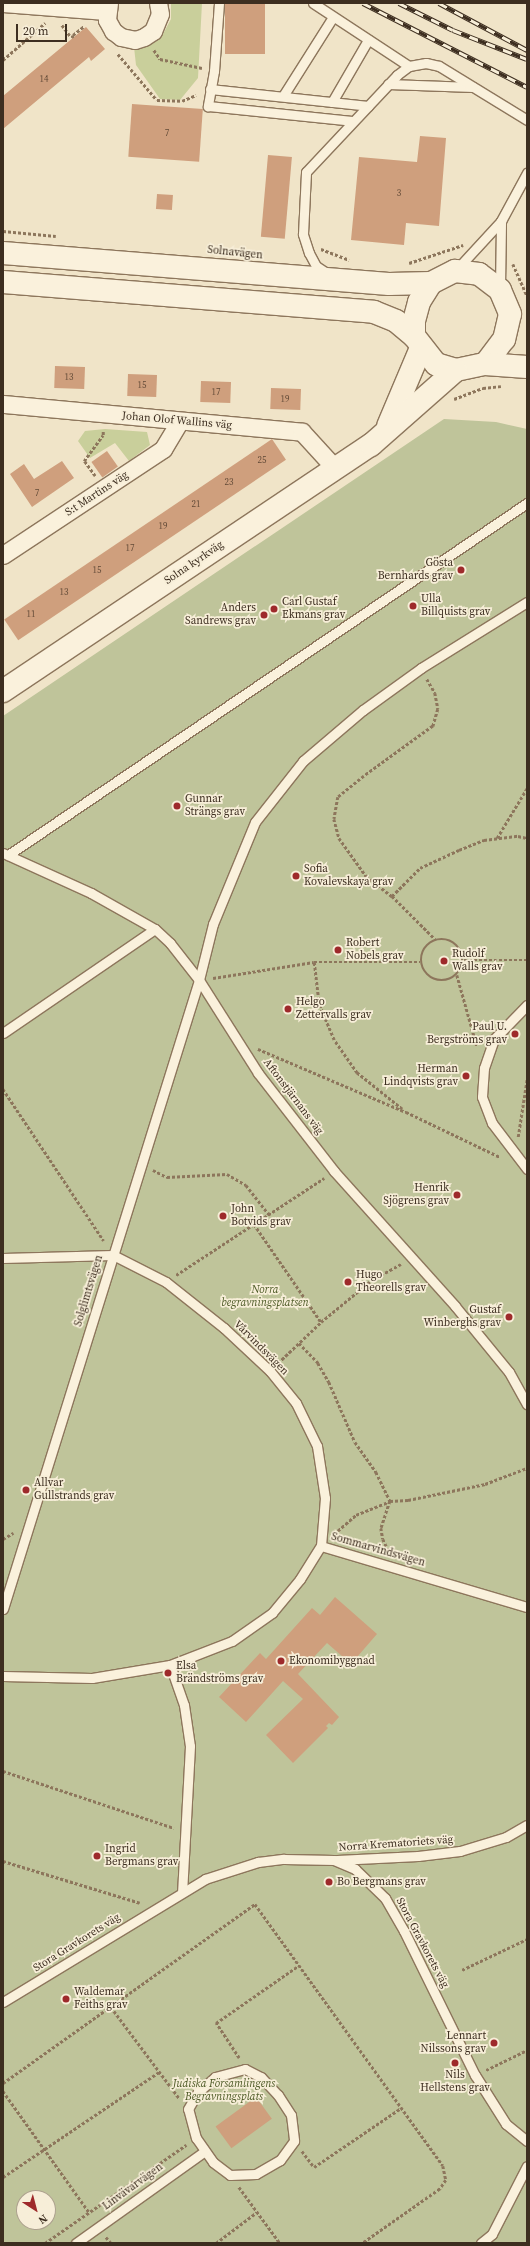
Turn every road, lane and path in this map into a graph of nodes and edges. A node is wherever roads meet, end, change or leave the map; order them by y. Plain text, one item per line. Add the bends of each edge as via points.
1 (3, 3) edge
2 (158, 3) edge
3 (219, 3) edge
4 (313, 3) edge
5 (108, 7) edge
6 (333, 17) junction
7 (47, 21) dead end
8 (60, 21) dead end
9 (86, 25) dead end
10 (76, 35) dead end
11 (71, 37) junction
12 (144, 37) junction
13 (368, 40) junction
14 (118, 53) dead end
15 (3, 60) edge
16 (409, 66) junction
17 (214, 71) junction
18 (388, 84) junction
19 (475, 87) junction
20 (210, 88) junction
21 (283, 96) junction
22 (332, 102) junction
23 (368, 106) junction
24 (527, 120) edge
25 (352, 121) junction
26 (527, 172) edge
27 (501, 221) junction
28 (3, 231) edge
29 (64, 237) dead end
30 (459, 244) dead end
31 (3, 253) edge
32 (309, 253) junction
33 (355, 262) dead end
34 (405, 264) dead end
35 (455, 271) junction
36 (344, 281) junction
37 (3, 282) edge
38 (431, 283) junction
39 (500, 290) junction
40 (518, 319) edge
41 (418, 342) junction
42 (485, 364) junction
43 (527, 367) edge
44 (456, 370) junction
45 (504, 385) dead end
46 (450, 401) dead end
47 (3, 404) edge
48 (104, 414) junction
49 (179, 422) junction
50 (384, 435) junction
51 (335, 468) junction
52 (104, 489) junction
53 (527, 503) edge
54 (3, 555) edge
55 (527, 602) edge
56 (421, 668) junction
57 (3, 690) edge
58 (527, 788) edge
59 (497, 838) junction
60 (527, 838) edge
61 (6, 854) edge
62 (392, 896) junction
63 (155, 929) junction
64 (435, 939) junction
65 (463, 960) junction
66 (527, 960) edge
67 (314, 962) junction
68 (420, 962) junction
69 (457, 975) junction
70 (199, 980) junction
71 (527, 1005) edge
72 (3, 1033) edge
73 (238, 1040) junction
74 (484, 1068) junction
75 (527, 1079) edge
76 (3, 1089) edge
77 (406, 1112) junction
78 (509, 1156) junction
79 (141, 1165) junction
80 (527, 1169) edge
81 (334, 1171) junction
82 (270, 1214) junction
83 (254, 1224) junction
84 (113, 1255) junction
85 (3, 1258) edge
86 (412, 1258) junction
87 (166, 1282) junction
88 (321, 1322) junction
89 (299, 1343) junction
90 (270, 1371) junction
91 (527, 1404) edge
92 (527, 1468) edge
93 (390, 1501) junction
94 (321, 1546) junction
95 (397, 1568) junction
96 (527, 1607) edge
97 (3, 1609) edge
98 (170, 1665) junction
99 (3, 1676) edge
100 (3, 1771) edge
101 (527, 1826) edge
102 (186, 1832) junction
103 (334, 1860) junction
104 (3, 1861) edge
105 (182, 1892) junction
106 (155, 1908) junction
107 (527, 1939) edge
108 (298, 1966) junction
109 (462, 1970) dead end
110 (3, 2002) edge
111 (111, 2006) junction
112 (527, 2050) edge
113 (245, 2069) junction
114 (158, 2072) junction
115 (475, 2075) junction
116 (3, 2083) edge
117 (3, 2091) edge
118 (401, 2108) junction
119 (188, 2109) junction
120 (196, 2138) junction
121 (527, 2140) edge
122 (294, 2141) junction
123 (44, 2150) junction
124 (205, 2150) junction
125 (527, 2166) edge
126 (230, 2175) junction
127 (3, 2177) edge
128 (89, 2212) junction
129 (257, 2212) junction
130 (106, 2237) dead end
131 (45, 2243) edge
132 (76, 2243) edge
133 (111, 2243) edge
134 (216, 2243) edge
135 (280, 2243) edge
136 (363, 2243) edge
137 (481, 2243) edge

1 - 5 street
2 - 12 street via 158,23
3 - 17 lane
4 - 6 lane
5 - 12 street via 110,25 121,36 135,40
6 - 13 lane
6 - 21 lane
7 - 15 path
8 - 11 path
9 - 11 path
10 - 11 path
12 - 17 path via 160,59
13 - 16 lane
13 - 22 lane
14 - 20 path via 157,100 182,101
16 - 18 lane
16 - 19 lane via 426,63 439,66
17 - 20 lane
18 - 19 lane
18 - 23 lane
19 - 24 lane
20 - 21 lane
20 - 25 lane via 208,106
21 - 22 lane
22 - 23 lane
23 - 25 lane
25 - 32 lane via 306,172 303,234
26 - 27 lane
27 - 35 lane
27 - 39 lane
28 - 29 path
30 - 34 path
31 - 36 main road, Solnavägen
32 - 33 path via 322,249
32 - 36 lane via 316,266
35 - 38 main road, Solnavägen
35 - 39 main road via 479,274
36 - 38 main road, Solnavägen
37 - 41 main road via 374,312 396,321
38 - 41 main road via 419,302 414,321
39 - 40 main road
40 - 42 main road
41 - 44 main road via 436,364
41 - 50 main road
42 - 43 main road
42 - 44 main road
44 - 50 main road, Solna kyrkväg
45 - 46 path via 483,388
47 - 48 street, Johan Olof Wallins väg
48 - 49 street, Johan Olof Wallins väg
48 - 52 path via 103,435 84,461
49 - 51 street, Johan Olof Wallins väg via 302,432
49 - 52 street, S:t Martins väg via 163,449
50 - 51 main road, Solna kyrkväg
51 - 57 main road, Solna kyrkväg
52 - 54 street, S:t Martins väg
53 - 61 lane
55 - 56 lane, Solglimtsvägen
56 - 62 path via 435,694 438,709 433,726 338,797 334,819 339,838 352,858 366,876
56 - 70 lane, Solglimtsvägen via 363,710 303,761 255,822 213,924
58 - 59 path
59 - 60 path
59 - 62 path via 484,840 420,868
61 - 63 lane, Aftonstjärnans väg via 91,894
62 - 64 path via 424,925
63 - 70 lane, Aftonstjärnans väg
63 - 72 lane
64 - 65 path via 455,943
64 - 68 path via 424,948
65 - 66 path
65 - 69 path
67 - 68 path
67 - 70 path
67 - 77 path via 319,1004 334,1040 357,1073
68 - 69 path via 426,975 432,979 445,981
69 - 74 path
70 - 73 lane, Aftonstjärnans väg
70 - 79 lane, Solglimtsvägen
71 - 74 lane via 494,1039
73 - 77 path
73 - 81 lane, Aftonstjärnans väg via 258,1073
74 - 78 lane via 482,1097
75 - 78 path via 519,1134
76 - 84 path
77 - 78 path
78 - 80 lane
79 - 82 path via 167,1177 226,1174 246,1185
79 - 84 lane, Solglimtsvägen
81 - 82 path
81 - 86 lane, Aftonstjärnans väg
82 - 83 path
83 - 87 path
83 - 88 path
84 - 85 lane, Vårvindsvägen
84 - 87 lane, Vårvindsvägen
84 - 97 lane, Solglimtsvägen
86 - 88 path via 372,1280
86 - 91 lane, Aftonstjärnans väg via 509,1372
87 - 90 lane, Vårvindsvägen via 224,1328
88 - 89 path
89 - 90 path
89 - 93 path via 318,1363 329,1382 355,1442 376,1472
90 - 94 lane, Vårvindsvägen via 296,1403 317,1446 325,1498
92 - 93 path via 486,1484
93 - 94 path via 356,1515
93 - 95 path via 381,1528 382,1539
94 - 95 lane, Sommarvindsvägen
94 - 98 lane, Sommarvindsvägen via 300,1579 272,1613 232,1641
95 - 96 lane, Sommarvindsvägen
98 - 99 lane, Sommarvindsvägen via 92,1678
98 - 102 lane via 184,1705 190,1746
100 - 102 path
101 - 103 lane, Norra Krematoriets väg via 506,1837 460,1851
102 - 105 lane
103 - 105 lane, Stora Gravkorets väg via 284,1859 258,1862 205,1880
103 - 115 lane, Stora Gravkorets väg via 355,1869 385,1898
104 - 106 path
105 - 106 lane, Stora Gravkorets väg
106 - 110 lane, Stora Gravkorets väg
107 - 109 path
108 - 111 path via 255,1904
108 - 113 path via 216,2022
108 - 118 path
111 - 114 path
111 - 116 path
112 - 115 path
113 - 119 lane via 215,2077 198,2092
113 - 122 lane via 261,2077 278,2095 291,2115
114 - 119 path
114 - 123 path
115 - 121 lane, Stora Gravkorets väg via 506,2124
117 - 123 path
118 - 122 path via 314,2167
118 - 136 path via 443,2166 446,2180 440,2189
119 - 120 lane
120 - 124 lane
120 - 128 path
122 - 126 lane via 280,2160 256,2174
123 - 127 path
123 - 128 path
124 - 126 lane via 213,2162
124 - 132 lane, Linvävarvägen
125 - 137 lane via 492,2234
126 - 129 path
128 - 131 path
129 - 134 path
129 - 135 path
130 - 133 path

